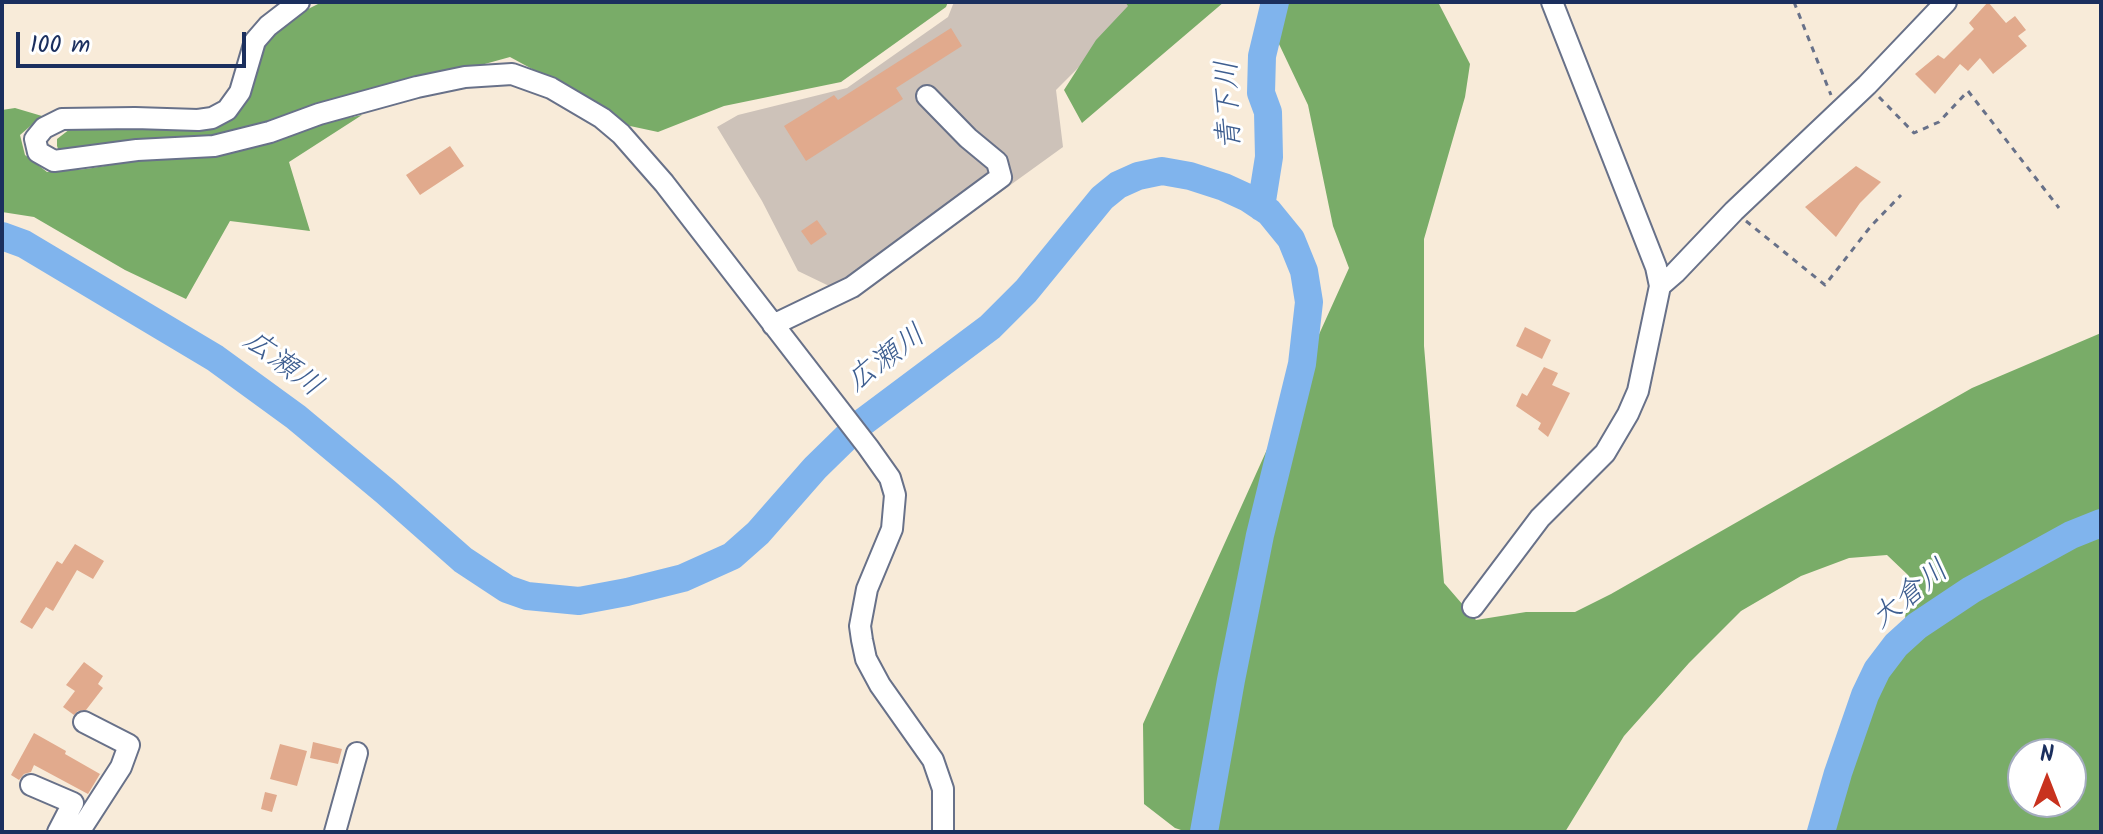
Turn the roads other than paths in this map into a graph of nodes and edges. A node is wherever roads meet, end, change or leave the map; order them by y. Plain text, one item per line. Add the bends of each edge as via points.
1 (299, 2) edge
2 (1552, 2) edge
3 (1946, 2) edge
4 (927, 96) dead end
5 (1660, 286) junction
6 (773, 325) junction
7 (1473, 607) dead end
8 (84, 722) dead end
9 (357, 753) dead end
10 (31, 785) dead end
11 (58, 832) edge
12 (79, 832) edge
13 (335, 832) edge
14 (943, 832) edge

1 - 6 street via 255,41 240,92 227,110 198,120 62,119 35,139 38,152 54,161 214,146 417,87 512,74 572,99 621,134
2 - 5 street
3 - 5 street
4 - 6 street via 997,162 1001,177 852,287
5 - 7 street via 1638,391 1628,414 1605,453 1540,518
6 - 14 street via 890,478 895,512 867,589 862,640 880,685 933,760 943,789
8 - 12 street via 129,745 121,767
9 - 13 street
10 - 11 street via 73,803

